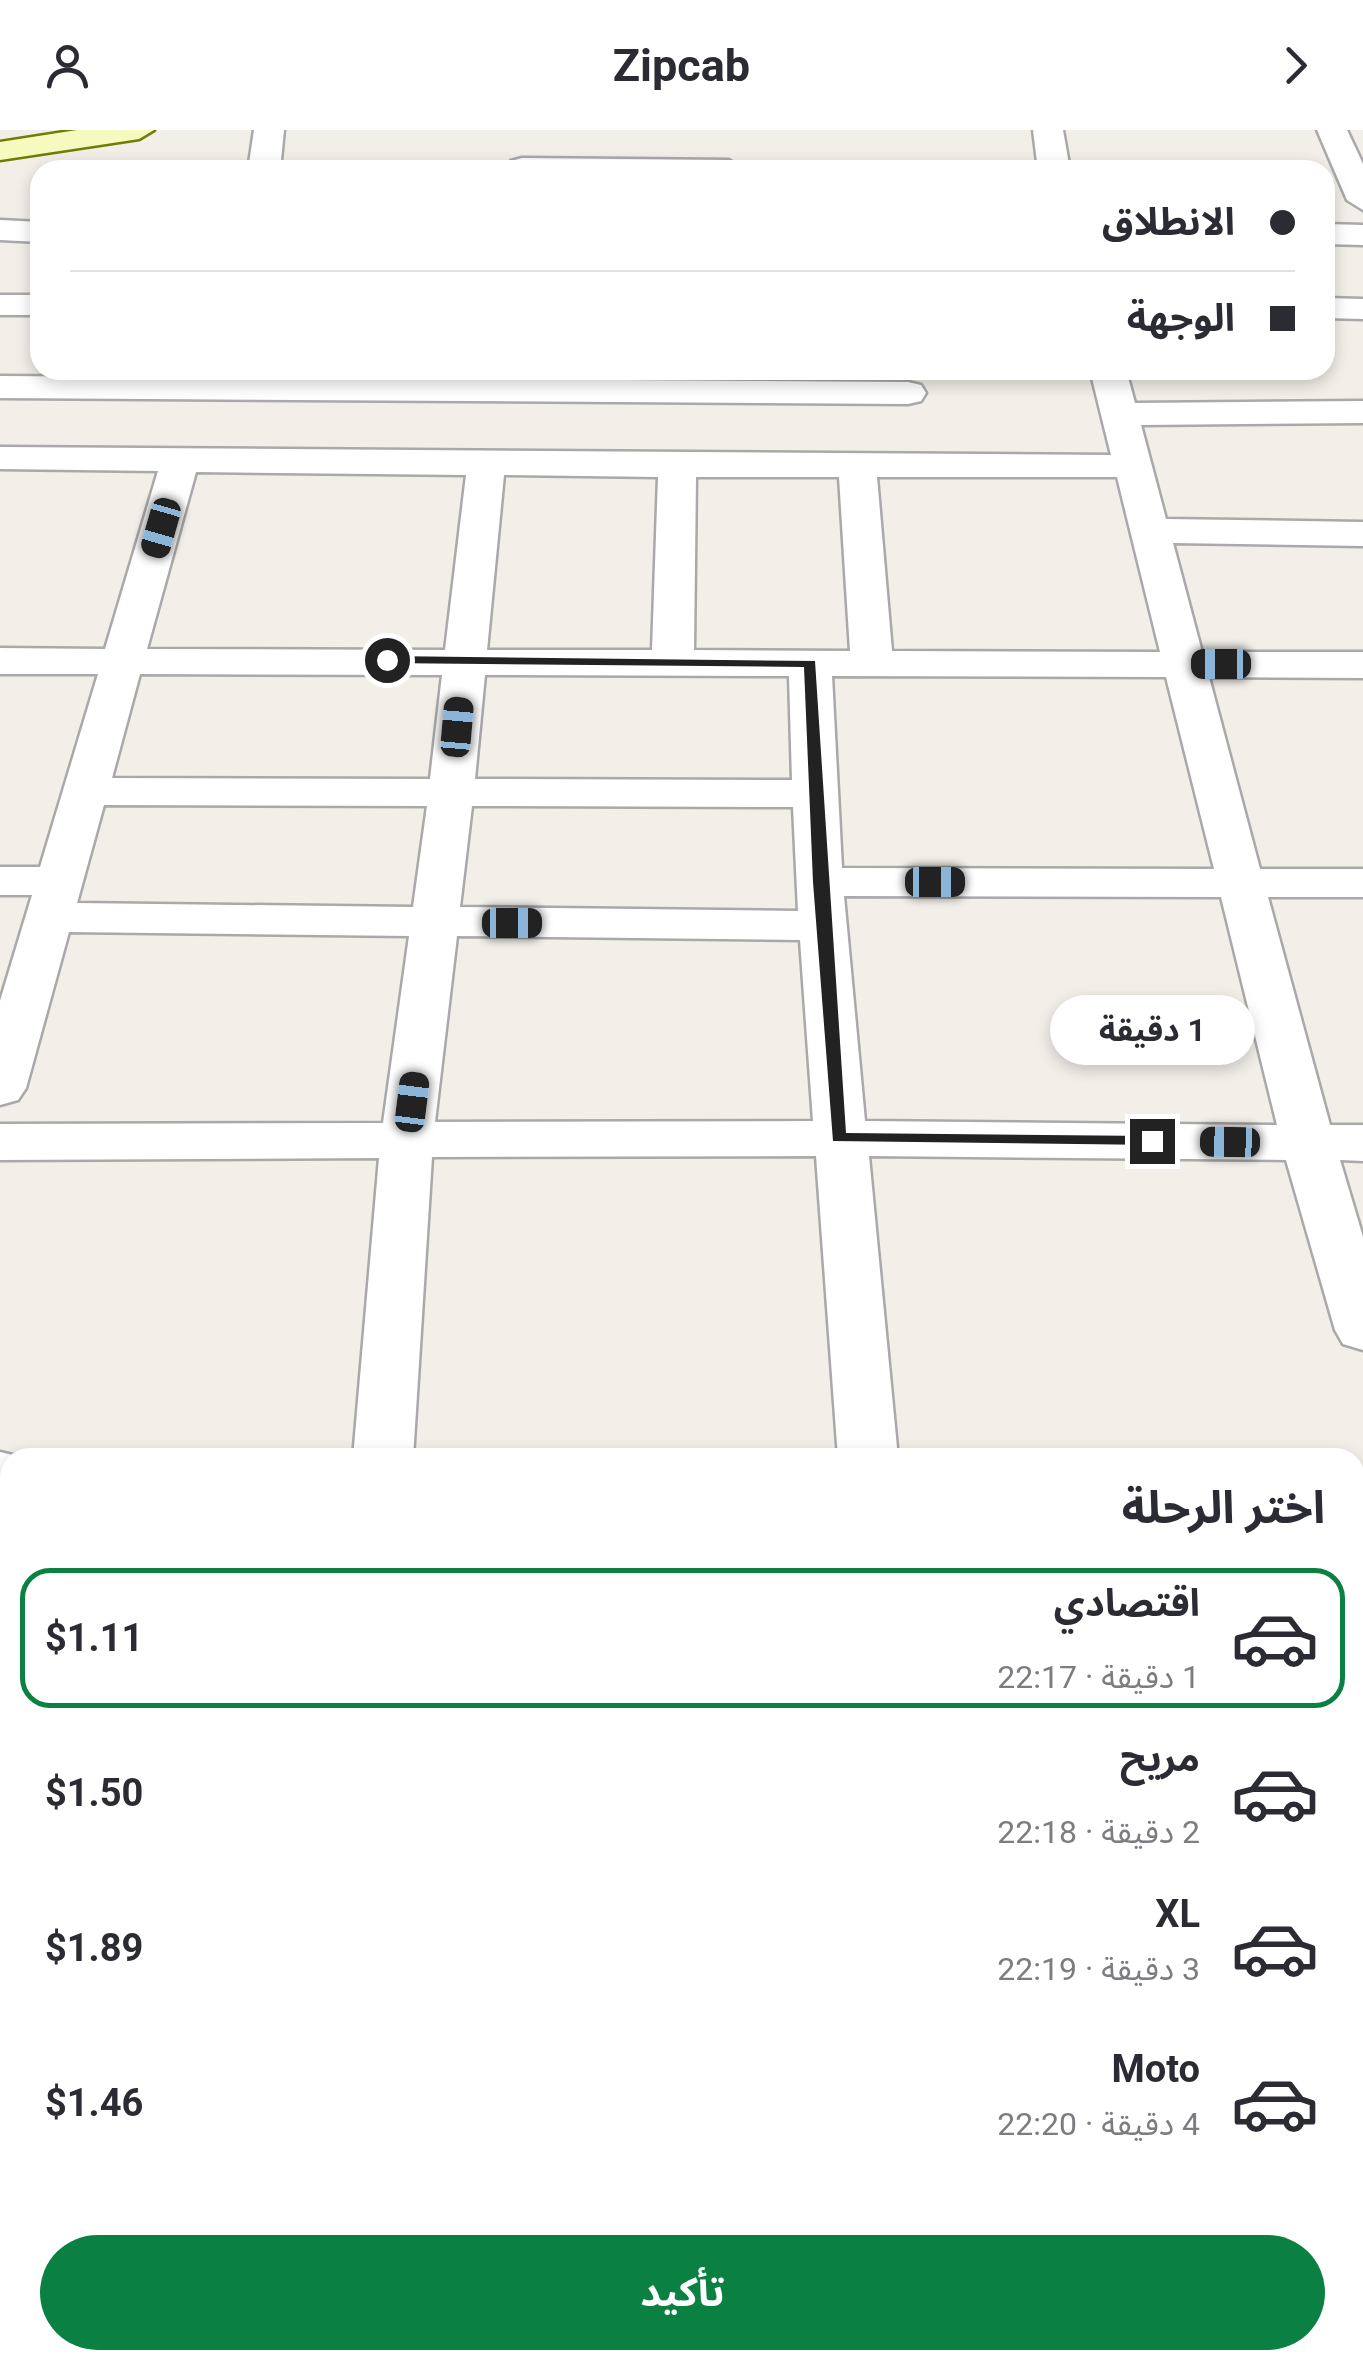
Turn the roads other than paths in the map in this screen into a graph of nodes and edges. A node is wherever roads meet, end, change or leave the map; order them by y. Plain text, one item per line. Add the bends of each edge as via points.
1 (139, 130) edge
2 (269, 130) edge
3 (522, 130) edge
4 (696, 130) edge
5 (1048, 130) edge
6 (1332, 130) edge
7 (0, 151) edge
8 (265, 160) edge
9 (522, 160) edge
10 (695, 160) edge
11 (1052, 160) edge
12 (1345, 171) edge
13 (1363, 200) edge
14 (0, 230) edge
15 (30, 232) edge
16 (1335, 234) edge
17 (1363, 234) edge
18 (0, 305) edge
19 (30, 305) edge
20 (1335, 308) edge
21 (1363, 308) edge
22 (304, 380) edge
23 (347, 380) edge
24 (626, 380) edge
25 (906, 381) edge
26 (0, 387) edge
27 (1114, 392) edge
28 (1363, 412) edge
29 (0, 458) edge
30 (180, 461) junction
31 (332, 464) junction
32 (486, 464) junction
33 (677, 466) junction
34 (856, 466) junction
35 (921, 466) junction
36 (1131, 466) junction
37 (1152, 531) junction
38 (1363, 534) edge
39 (463, 660) junction
40 (0, 661) edge
41 (123, 661) junction
42 (673, 662) junction
43 (810, 663) junction
44 (872, 663) junction
45 (1185, 664) junction
46 (1363, 665) edge
47 (86, 791) junction
48 (451, 794) junction
49 (816, 794) junction
50 (0, 881) edge
51 (1363, 883) edge
52 (1242, 884) junction
53 (57, 899) junction
54 (821, 904) junction
55 (434, 922) junction
56 (0, 1088) edge
57 (407, 1138) junction
58 (839, 1138) junction
59 (0, 1142) edge
60 (1363, 1142) edge
61 (1308, 1143) junction
62 (1363, 1330) edge
63 (384, 1448) edge
64 (867, 1448) edge

1 - 7 main road
2 - 8 street
3 - 9 street
4 - 10 street
5 - 11 street
6 - 12 street
12 - 13 street
14 - 15 street
16 - 17 street
18 - 19 street
20 - 21 street
22 - 26 street
23 - 31 street
24 - 25 street
25 - 35 street
27 - 28 street
27 - 36 street
29 - 30 street
30 - 31 street
30 - 41 street
31 - 32 street
32 - 33 street
32 - 39 street
33 - 34 street
33 - 42 street
34 - 35 street
34 - 44 street
35 - 36 street
36 - 37 street
37 - 38 street
37 - 45 street
39 - 41 street
39 - 42 street
39 - 48 street
40 - 41 street
41 - 47 street
42 - 43 street
43 - 44 street
43 - 49 street
44 - 45 street
45 - 46 street
45 - 52 street
47 - 48 street
47 - 53 street
48 - 49 street
48 - 55 street
49 - 54 street
50 - 53 street
51 - 52 street
52 - 54 street
52 - 61 street
53 - 55 street
53 - 56 street
54 - 55 street
54 - 58 street
55 - 57 street
57 - 58 street
57 - 59 street
57 - 63 street
58 - 61 street
58 - 64 street
60 - 61 street
61 - 62 street

